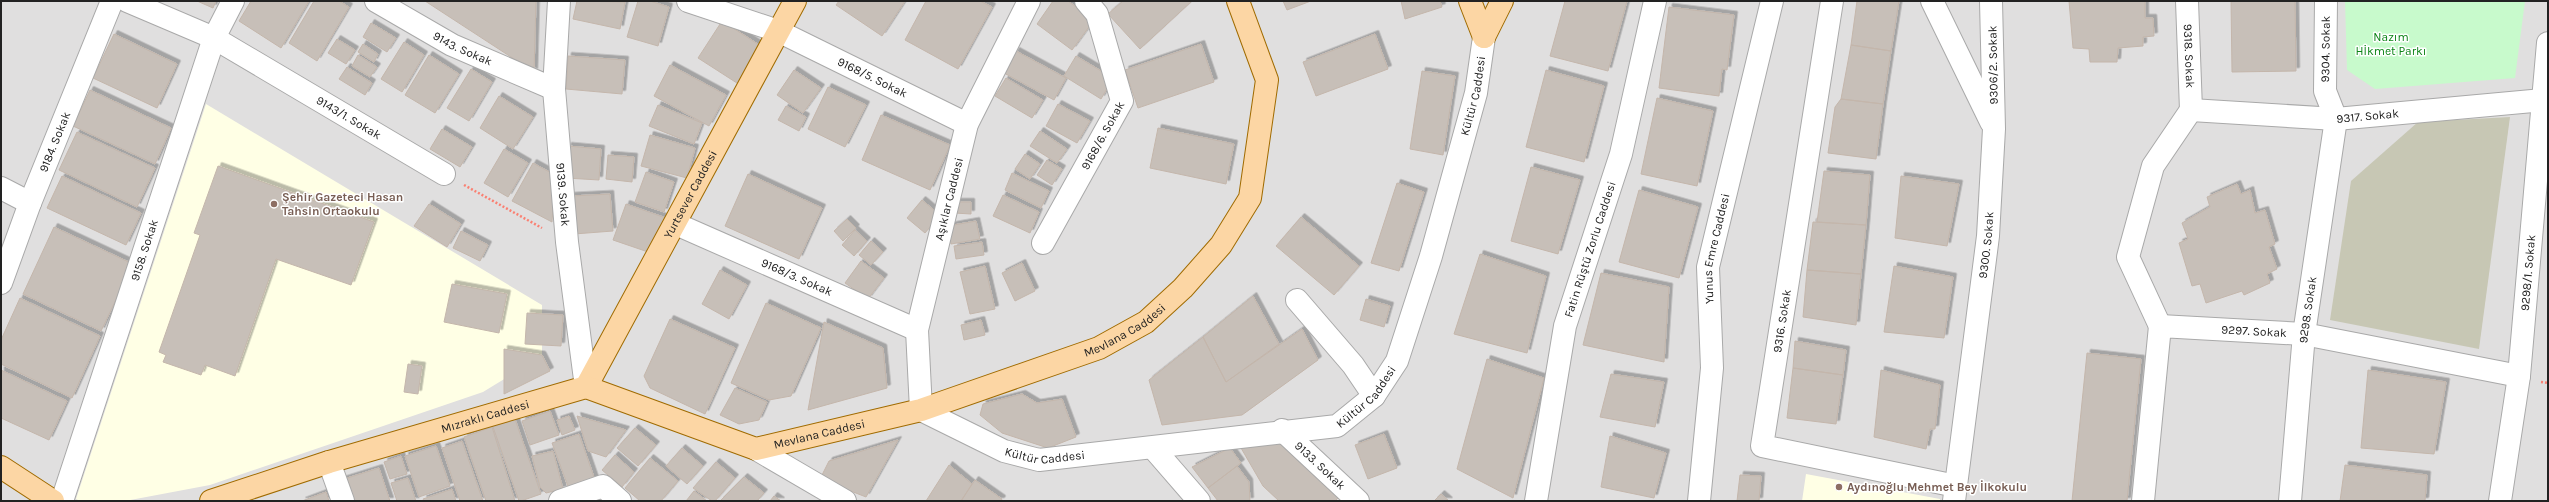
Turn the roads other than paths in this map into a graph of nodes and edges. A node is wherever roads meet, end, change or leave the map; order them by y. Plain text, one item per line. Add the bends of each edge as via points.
1 (112, 1) edge
2 (128, 1) edge
3 (233, 1) edge
4 (376, 1) edge
5 (558, 1) edge
6 (688, 1) edge
7 (794, 1) edge
8 (1029, 1) edge
9 (1086, 1) edge
10 (1238, 1) edge
11 (1470, 1) edge
12 (1502, 1) edge
13 (1655, 1) edge
14 (1772, 1) edge
15 (1832, 1) edge
16 (1932, 1) edge
17 (1991, 1) edge
18 (2187, 1) edge
19 (2326, 1) edge
20 (778, 31) junction
21 (1484, 37) junction
22 (214, 38) junction
23 (2548, 43) edge
24 (554, 89) junction
25 (2543, 100) junction
26 (2191, 110) junction
27 (2336, 119) junction
28 (967, 124) junction
29 (1994, 129) junction
30 (444, 174) road end
31 (1, 188) edge
32 (30, 203) junction
33 (2541, 217) edge
34 (676, 224) junction
35 (1043, 243) dead end
36 (1, 283) edge
37 (1297, 300) dead end
38 (2160, 326) junction
39 (917, 330) junction
40 (2304, 334) junction
41 (2519, 376) junction
42 (586, 387) junction
43 (1374, 396) junction
44 (920, 410) junction
45 (1282, 430) junction
46 (1153, 448) junction
47 (756, 449) junction
48 (329, 462) junction
49 (1, 467) edge
50 (1955, 494) edge
51 (53, 501) edge
52 (62, 501) edge
53 (211, 501) edge
54 (343, 501) edge
55 (560, 501) edge
56 (620, 501) edge
57 (845, 501) edge
58 (1199, 501) edge
59 (1358, 501) edge
60 (1536, 501) edge
61 (1699, 501) edge
62 (2143, 501) edge
63 (2290, 501) edge
64 (2500, 501) edge

1 - 32 street, 9184. Sokak
2 - 22 street, 9143/1. Sokak
3 - 22 street, 9158. Sokak
4 - 24 street, 9143. Sokak via 452,45
5 - 24 street, 9139. Sokak
6 - 20 street, 9168/5. Sokak
7 - 20 main road, Yurtsever Caddesi
8 - 28 street, Aşıklar Caddesi
9 - 35 street, 9168/6. Sokak via 1097,14 1122,101
10 - 44 main road, Mevlana Caddesi via 1267,80 1250,198 1221,245 1183,288 1146,322 1099,348
11 - 21 main road, Kültür Caddesi
12 - 21 main road
13 - 60 street, Fatin Rüştü Zorlu Caddesi via 1621,154 1565,326
14 - 61 street, Yunus Emre Caddesi via 1708,266 1712,368
15 - 50 street, 9316. Sokak via 1762,446
16 - 29 street, 9300. Sokak
17 - 29 street, 9306/2. Sokak
18 - 26 street, 9318. Sokak
19 - 27 street, 9304. Sokak via 2325,91
20 - 28 street, 9168/5. Sokak
20 - 34 main road, Yurtsever Caddesi
21 - 43 street, Kültür Caddesi via 1476,93 1431,256 1397,361
22 - 30 street, 9143/1. Sokak
22 - 52 street, 9158. Sokak
23 - 25 street, 9298/1. Sokak
24 - 42 street, 9139. Sokak via 567,242
25 - 27 street, 9317. Sokak
25 - 33 street, 9298/1. Sokak
26 - 27 street, 9317. Sokak
26 - 38 street via 2153,166 2128,257
27 - 40 street, 9298. Sokak
28 - 39 street, Aşıklar Caddesi
29 - 50 street, 9300. Sokak via 1988,236
31 - 32 street
32 - 36 street, 9184. Sokak
33 - 41 street, 9298/1. Sokak
34 - 39 street, 9168/3. Sokak
34 - 42 main road, Yurtsever Caddesi
37 - 43 street via 1353,365
38 - 40 street, 9297. Sokak
38 - 62 street
39 - 44 street, Aşıklar Caddesi
40 - 41 street, 9297. Sokak
40 - 63 street, 9298. Sokak
41 - 64 street, 9298/1. Sokak
42 - 47 main road
42 - 48 main road, Mızraklı Caddesi
43 - 45 street, Kültür Caddesi via 1337,426
44 - 46 street, Kültür Caddesi via 1004,450 1039,460
44 - 47 main road, Mevlana Caddesi
45 - 46 street, Kültür Caddesi
45 - 59 street, 9133. Sokak
46 - 58 street
47 - 57 street
48 - 53 main road, Mızraklı Caddesi
48 - 54 street
49 - 51 main road
55 - 56 street via 603,486

